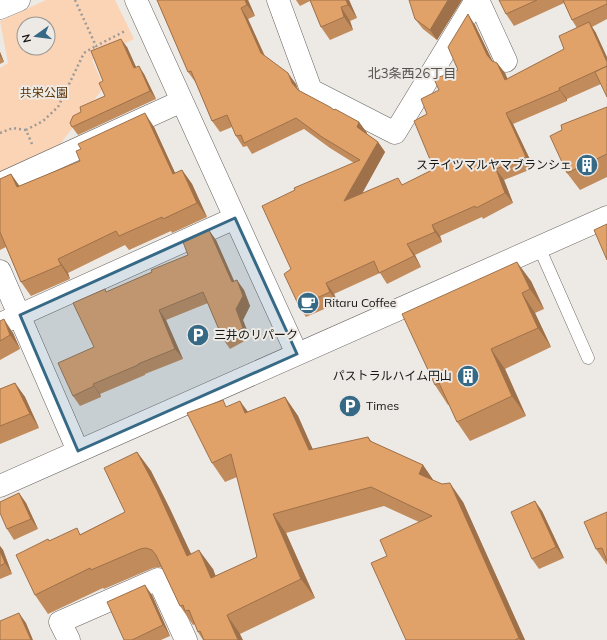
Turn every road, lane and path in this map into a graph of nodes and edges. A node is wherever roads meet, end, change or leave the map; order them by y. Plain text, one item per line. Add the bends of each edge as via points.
1 (19, 0) edge
2 (75, 0) edge
3 (136, 0) edge
4 (278, 0) edge
5 (476, 0) edge
6 (0, 8) edge
7 (127, 30) dead end
8 (96, 46) junction
9 (506, 61) dead end
10 (182, 101) junction
11 (26, 130) junction
12 (0, 133) edge
13 (40, 166) junction
14 (0, 184) edge
15 (607, 217) edge
16 (235, 218) junction
17 (539, 247) junction
18 (0, 271) edge
19 (20, 315) junction
20 (0, 324) edge
21 (297, 354) junction
22 (588, 358) dead end
23 (78, 451) junction
24 (0, 486) edge
25 (69, 640) edge
26 (186, 640) edge

1 - 6 street
2 - 8 path
3 - 10 street
4 - 5 street via 311,90 395,133
5 - 9 street
7 - 8 path
8 - 11 path via 84,53 58,108 43,121
10 - 13 street
10 - 16 street
11 - 12 path via 13,128
11 - 13 path
13 - 14 street
15 - 17 street
16 - 19 street
16 - 21 street
17 - 21 street
17 - 22 lane
18 - 19 street
19 - 20 street
19 - 23 street
21 - 23 street
23 - 24 street
25 - 26 street via 60,622 158,579

